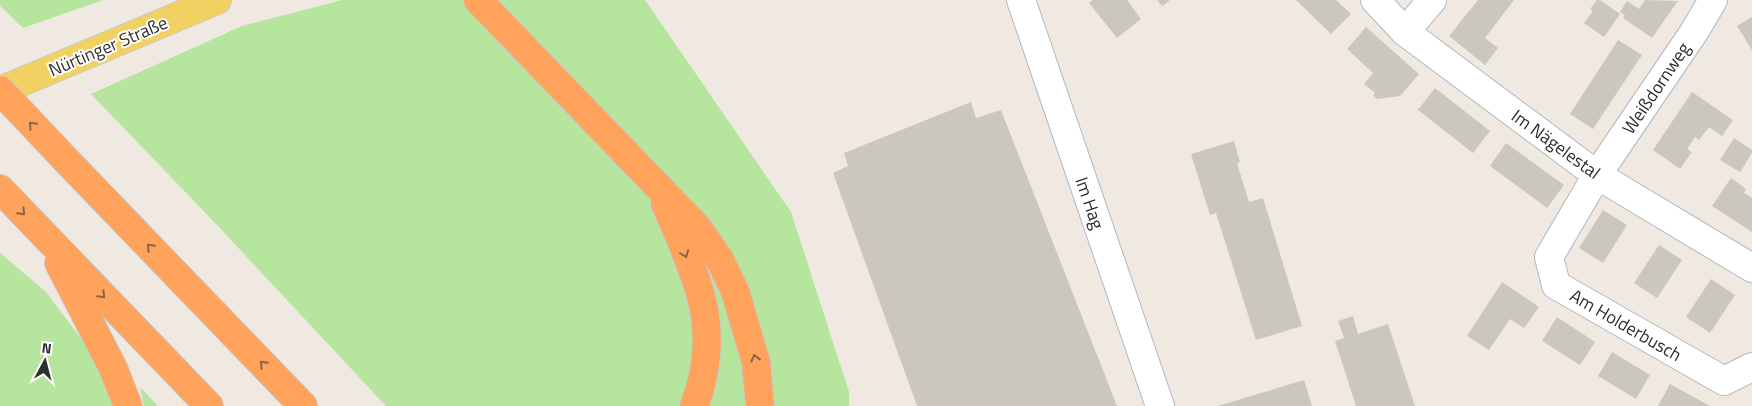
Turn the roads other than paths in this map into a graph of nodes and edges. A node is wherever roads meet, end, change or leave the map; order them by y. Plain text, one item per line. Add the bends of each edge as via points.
1 (217, 0) edge
2 (478, 0) edge
3 (1021, 0) edge
4 (1375, 0) edge
5 (1432, 0) edge
6 (1713, 0) edge
7 (1405, 32) junction
8 (0, 91) edge
9 (1597, 175) junction
10 (0, 189) edge
11 (661, 192) junction
12 (44, 235) junction
13 (1752, 268) edge
14 (1752, 367) edge
15 (303, 404) edge
16 (128, 406) edge
17 (209, 406) edge
18 (694, 406) edge
19 (760, 406) edge
20 (1160, 406) edge

1 - 8 main road, Nürtinger Straße
2 - 11 highway
3 - 20 street, Im Hag
4 - 7 street, Im Nägelestal
5 - 7 street
6 - 9 street, Weißdornweg
7 - 9 street, Im Nägelestal
15 -> 8 highway, bridge
9 - 13 street, Im Nägelestal
9 - 14 street, Am Holderbusch via 1549,258 1556,285 1724,381
10 -> 12 highway
11 -> 18 highway via 701,293 707,334 704,373
19 -> 11 highway via 756,362 735,291 720,260 698,228
12 - 16 highway via 113,368
12 -> 17 highway

